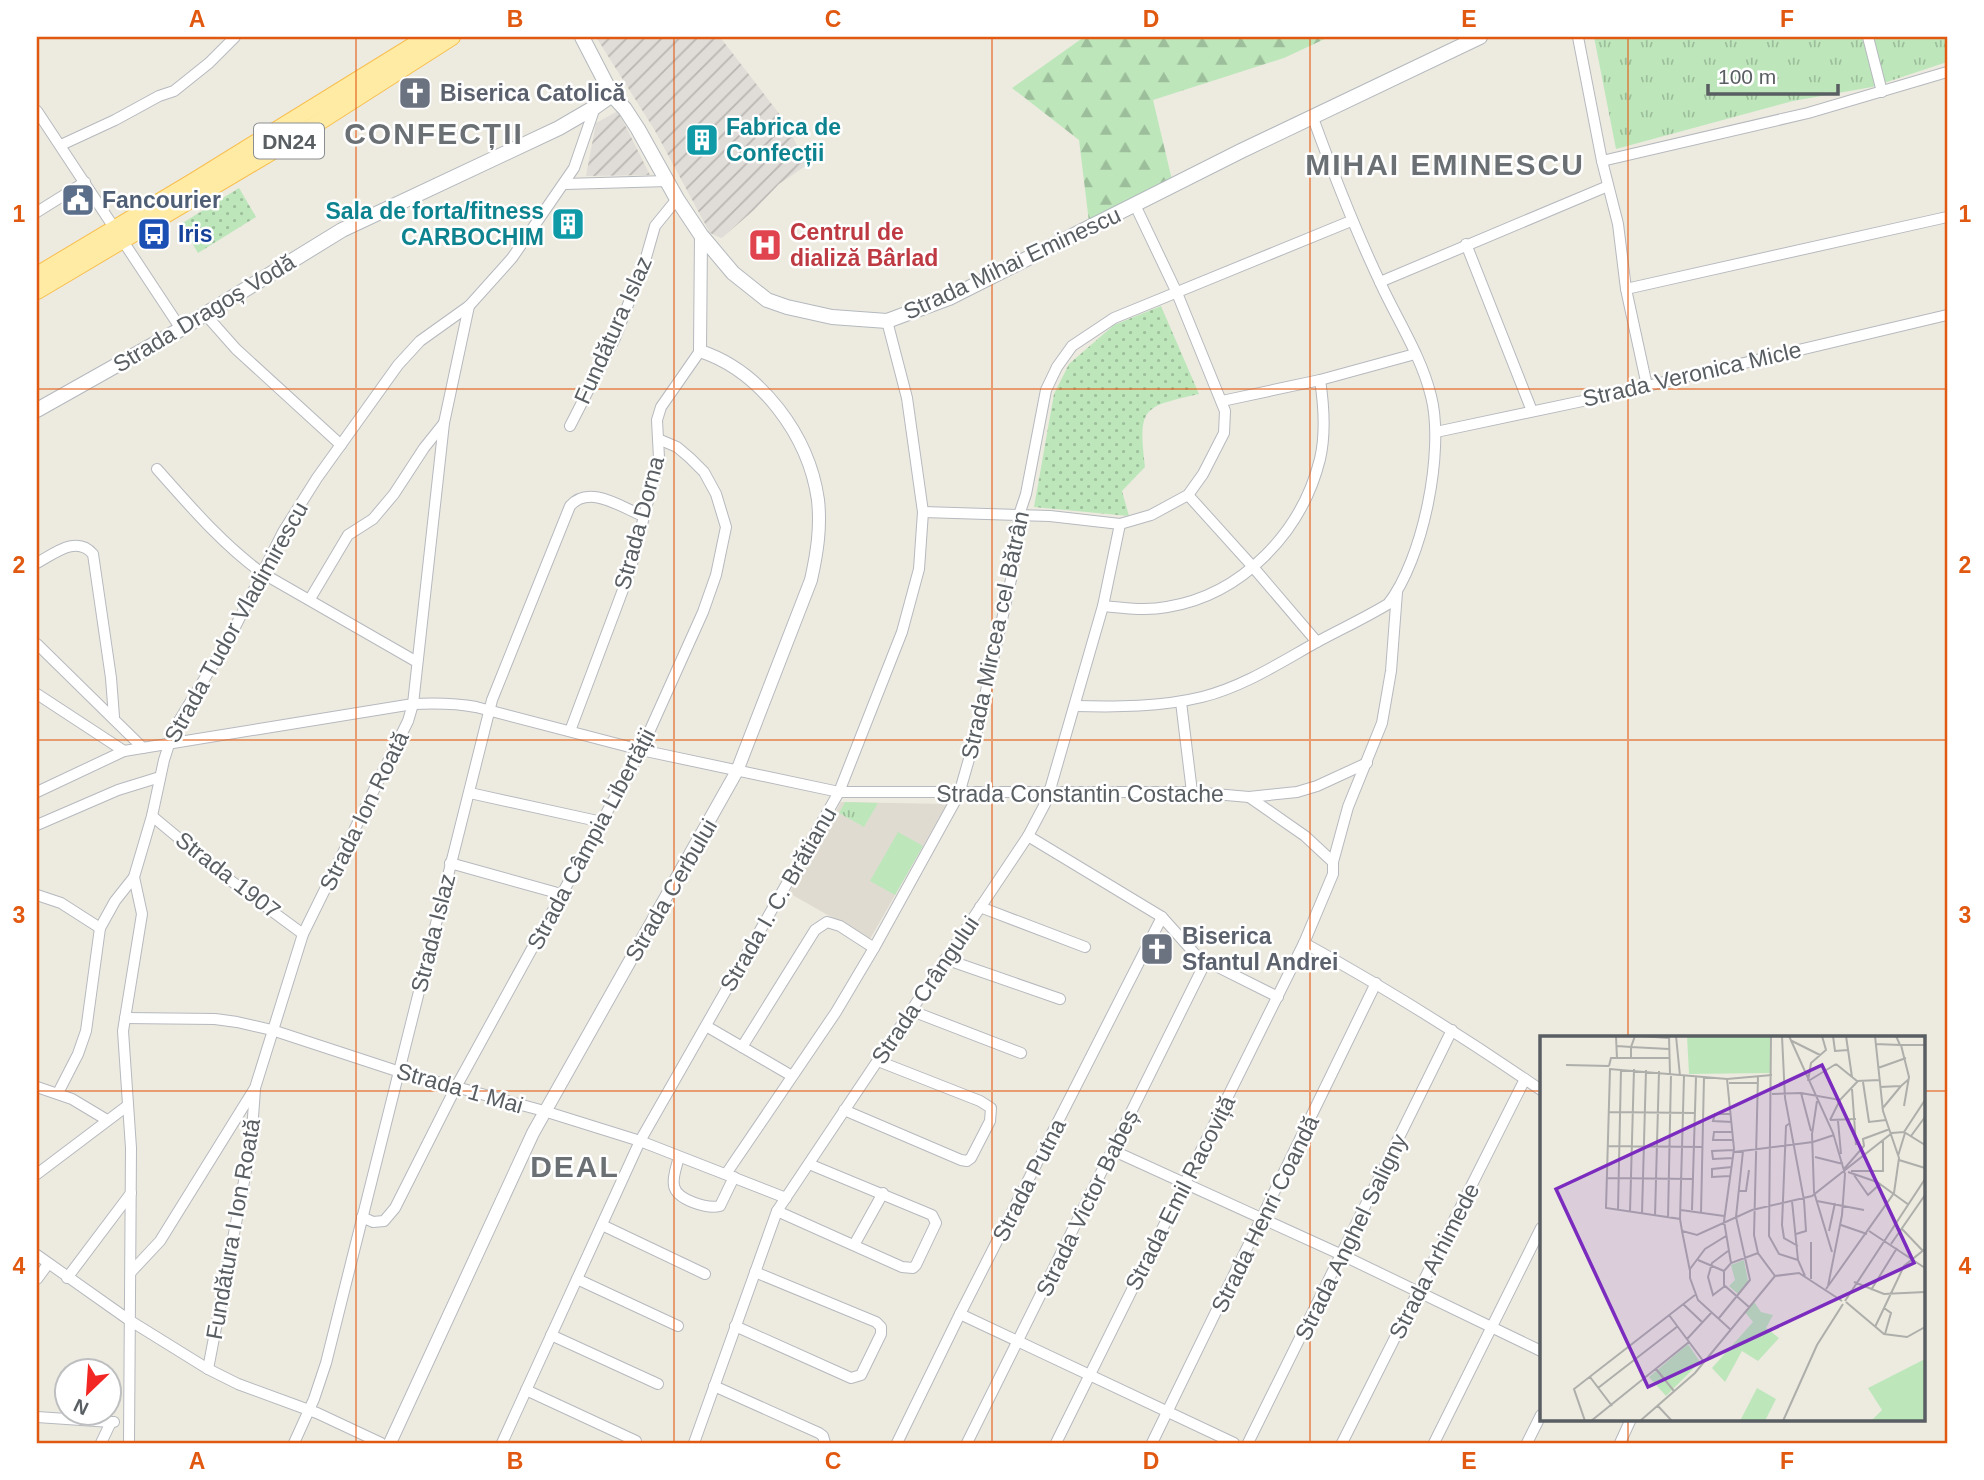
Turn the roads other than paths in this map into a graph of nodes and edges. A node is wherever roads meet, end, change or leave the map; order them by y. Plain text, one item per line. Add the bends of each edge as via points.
1 (235, 37) edge
2 (452, 37) edge
3 (582, 37) edge
4 (1480, 37) edge
5 (1578, 37) edge
6 (1868, 37) edge
7 (418, 43) edge
8 (1947, 72) edge
9 (1882, 92) junction
10 (612, 95) junction
11 (595, 107) junction
12 (37, 111) edge
13 (1312, 118) junction
14 (61, 145) junction
15 (1602, 161) junction
16 (667, 181) junction
17 (85, 182) junction
18 (565, 184) junction
19 (1608, 186) junction
20 (677, 199) junction
21 (1135, 205) junction
22 (37, 212) edge
23 (1947, 218) edge
24 (1351, 220) junction
25 (119, 234) junction
26 (701, 235) junction
27 (1466, 244) junction
28 (37, 275) edge
29 (1380, 282) junction
30 (1626, 289) junction
31 (37, 291) edge
32 (1177, 293) junction
33 (469, 306) junction
34 (205, 314) junction
35 (1947, 315) edge
36 (887, 321) junction
37 (181, 329) junction
38 (700, 351) junction
39 (1415, 354) junction
40 (1320, 380) junction
41 (1647, 386) junction
42 (1222, 401) junction
43 (37, 410) edge
44 (1532, 411) junction
45 (444, 424) junction
46 (570, 426) dead end
47 (1436, 432) junction
48 (659, 439) junction
49 (341, 445) junction
50 (157, 469) dead end
51 (1188, 495) junction
52 (923, 512) junction
53 (1019, 515) junction
54 (643, 516) junction
55 (1120, 524) junction
56 (37, 563) edge
57 (1253, 567) junction
58 (262, 573) junction
59 (1397, 592) junction
60 (310, 599) junction
61 (1103, 606) junction
62 (1317, 642) junction
63 (37, 644) edge
64 (417, 662) junction
65 (37, 694) edge
66 (1181, 702) junction
67 (413, 704) junction
68 (1075, 706) junction
69 (489, 711) junction
70 (114, 717) junction
71 (570, 731) junction
72 (167, 746) junction
73 (143, 748) junction
74 (640, 750) junction
75 (124, 751) junction
76 (1367, 762) junction
77 (737, 771) junction
78 (160, 777) junction
79 (839, 792) junction
80 (1192, 792) junction
81 (37, 793) edge
82 (470, 793) junction
83 (959, 794) junction
84 (1049, 794) junction
85 (1249, 797) junction
86 (152, 816) junction
87 (602, 822) junction
88 (37, 825) edge
89 (1028, 836) junction
90 (1333, 862) junction
91 (450, 863) junction
92 (134, 877) junction
93 (561, 894) junction
94 (37, 895) edge
95 (980, 907) junction
96 (1162, 917) junction
97 (100, 928) junction
98 (303, 934) junction
99 (1304, 943) junction
100 (1085, 947) dead end
101 (874, 948) junction
102 (945, 959) junction
103 (1206, 961) junction
104 (1376, 983) junction
105 (1278, 997) junction
106 (1060, 999) dead end
107 (912, 1011) junction
108 (125, 1018) junction
109 (706, 1026) junction
110 (272, 1030) junction
111 (1452, 1030) junction
112 (742, 1047) junction
113 (1021, 1053) dead end
114 (878, 1061) junction
115 (397, 1071) junction
116 (792, 1076) junction
117 (1525, 1079) junction
118 (37, 1087) edge
119 (456, 1087) junction
120 (255, 1088) junction
121 (1540, 1089) edge
122 (58, 1093) junction
123 (127, 1106) junction
124 (844, 1110) junction
125 (544, 1111) junction
126 (107, 1120) junction
127 (640, 1141) junction
128 (1114, 1151) junction
129 (679, 1157) junction
130 (809, 1164) junction
131 (37, 1174) edge
132 (730, 1176) junction
133 (1185, 1184) junction
134 (131, 1193) junction
135 (883, 1194) junction
136 (786, 1198) junction
137 (777, 1211) junction
138 (362, 1217) junction
139 (1262, 1219) junction
140 (602, 1225) junction
141 (1540, 1230) edge
142 (854, 1245) junction
143 (37, 1255) edge
144 (1342, 1255) junction
145 (48, 1265) junction
146 (131, 1272) junction
147 (755, 1272) junction
148 (705, 1274) dead end
149 (67, 1278) junction
150 (37, 1279) edge
151 (577, 1279) junction
152 (1419, 1293) junction
153 (960, 1314) junction
154 (129, 1320) junction
155 (678, 1326) dead end
156 (735, 1326) junction
157 (1492, 1328) junction
158 (551, 1335) junction
159 (1018, 1343) junction
160 (1540, 1351) edge
161 (208, 1369) junction
162 (1089, 1375) junction
163 (658, 1384) dead end
164 (714, 1386) junction
165 (526, 1390) junction
166 (309, 1410) junction
167 (1167, 1412) junction
168 (1540, 1417) edge
169 (1631, 1420) edge
170 (122, 1421) edge
171 (128, 1421) junction
172 (636, 1441) dead end
173 (696, 1442) edge
174 (129, 1443) edge
175 (294, 1443) edge
176 (381, 1443) edge
177 (390, 1443) edge
178 (502, 1443) edge
179 (825, 1443) edge
180 (898, 1443) edge
181 (967, 1443) edge
182 (1056, 1443) edge
183 (1152, 1443) edge
184 (1234, 1443) edge
185 (1248, 1443) edge
186 (1342, 1443) edge
187 (1434, 1443) edge
188 (1527, 1443) edge
189 (1620, 1443) edge

1 - 14 street via 174,91
2 - 7 main road, DN24
3 - 10 main road
4 - 13 main road, Strada Mihai Eminescu
5 - 15 street
6 - 9 street
7 - 25 main road, DN24 via 288,142
8 - 9 street
9 - 15 street
10 - 11 main road, Strada Dragoș Vodă
10 - 16 main road, Strada Mihai Eminescu via 638,128
11 - 18 street, Strada Tudor Vladimirescu
11 - 34 main road, Strada Dragoș Vodă via 342,230
12 - 14 street
13 - 21 main road, Strada Mihai Eminescu
13 - 24 street
14 - 17 street
15 - 19 street
16 - 18 street
16 - 20 main road, Strada Mihai Eminescu
17 - 22 street
17 - 25 street
18 - 33 street, Strada Tudor Vladimirescu via 512,258
19 - 27 street
19 - 30 street via 1622,244
20 - 26 main road, Strada Mihai Eminescu
20 - 46 street, Fundătura Islaz via 654,226 615,338
21 - 32 street
21 - 36 main road, Strada Mihai Eminescu via 949,298
23 - 30 street
24 - 29 street
24 - 32 street, Strada Mircea cel Bătrân
25 - 28 main road, DN24
25 - 31 main road, DN24
25 - 37 street
26 - 36 main road, Strada Mihai Eminescu via 733,273 767,300 820,315
26 - 38 street
27 - 29 street
27 - 44 street
29 - 39 street
30 - 41 street
32 - 42 street
32 - 53 street, Strada Mircea cel Bătrân via 1093,330 1072,346 1057,367 1046,390
33 - 45 street, Strada Ion Roată
33 - 49 street, Strada Tudor Vladimirescu via 433,330 398,365
34 - 37 main road, Strada Dragoș Vodă
34 - 49 street via 236,349
35 - 41 street, Strada Veronica Micle
36 - 52 street, Strada I. C. Brătianu via 909,409
37 - 43 main road, Strada Dragoș Vodă
38 - 48 street, Strada Dorna via 661,407
38 - 77 street, Strada Cerbului via 737,368 783,415 814,480 818,501 818,547 811,580
39 - 40 street
39 - 47 street via 1431,393
40 - 42 street
40 - 57 street via 1324,431 1314,479 1289,527
41 - 44 street, Strada Veronica Micle
42 - 51 street via 1224,433
44 - 47 street, Strada Veronica Micle
45 - 60 street via 373,519 348,535
45 - 64 street, Strada Ion Roată
47 - 59 street via 1426,515
48 - 54 street, Strada Dorna via 659,458
48 - 74 street, Strada Câmpia Libertății via 677,447 704,472 726,527 703,612
49 - 58 street, Strada Tudor Vladimirescu via 300,503
50 - 58 street via 230,548
51 - 55 street
51 - 57 street
52 - 53 street
52 - 79 street, Strada I. C. Brătianu via 921,554 905,622
53 - 55 street
53 - 83 street, Strada Mircea cel Bătrân via 1012,575
54 - 69 street, Strada Islaz via 590,495 577,498 570,506
54 - 71 street, Strada Dorna via 629,571
55 - 61 street, Strada Crângului
56 - 70 street via 71,545 88,548 93,554
57 - 61 street via 1210,593 1166,607
57 - 62 street
58 - 60 street
58 - 72 street, Strada Tudor Vladimirescu
59 - 62 street via 1388,604
59 - 76 street via 1391,671
60 - 64 street
61 - 68 street, Strada Crângului
62 - 66 street via 1240,683
63 - 70 street
64 - 67 street, Strada Ion Roată
65 - 75 street
66 - 68 street
66 - 80 street
67 - 69 street, Strada Constantin Costache via 457,704
67 - 72 street, Strada Constantin Costache
67 - 98 street, Strada Ion Roată
68 - 84 street, Strada Crângului
69 - 71 street, Strada Constantin Costache
69 - 82 street, Strada Islaz
70 - 73 street
71 - 74 street, Strada Constantin Costache
72 - 73 street, Strada Constantin Costache
72 - 78 street, Strada Tudor Vladimirescu
73 - 75 street, Strada Constantin Costache
74 - 77 street, Strada Constantin Costache
74 - 87 street, Strada Câmpia Libertății
75 - 81 street, Strada Constantin Costache
76 - 85 street via 1297,792
76 - 90 street via 1348,807
77 - 79 street, Strada Constantin Costache
77 - 125 street, Strada Cerbului
78 - 86 street, Strada Tudor Vladimirescu
78 - 88 street
79 - 83 street, Strada Constantin Costache
79 - 109 street, Strada I. C. Brătianu
80 - 84 street, Strada Constantin Costache
80 - 85 street, Strada Constantin Costache
82 - 87 street
82 - 91 street, Strada Islaz
83 - 84 street, Strada Constantin Costache
83 - 101 street, Strada Mircea cel Bătrân
84 - 89 street, Strada Crângului
85 - 90 street, Strada Constantin Costache
86 - 92 street, Strada Tudor Vladimirescu
86 - 98 street, Strada 1907
87 - 93 street, Strada Câmpia Libertății
89 - 95 street, Strada Crângului
89 - 96 street
90 - 99 street via 1333,874
91 - 93 street
91 - 115 street, Strada Islaz
92 - 97 street
92 - 108 street, Strada Tudor Vladimirescu via 142,914
93 - 119 street, Strada Câmpia Libertății
94 - 97 street via 61,903
95 - 100 street
95 - 102 street, Strada Crângului
96 - 103 street
96 - 153 street, Strada Putna
97 - 122 street via 86,1031
98 - 110 street, Strada Ion Roată
99 - 104 street
99 - 105 street, Strada Emil Racoviță
101 - 112 street via 833,923 821,924
101 - 116 street, Strada Mircea cel Bătrân
102 - 106 street
102 - 107 street, Strada Crângului
103 - 105 street
103 - 128 street, Strada Victor Babeș
104 - 111 street
104 - 139 street, Strada Henri Coandă
105 - 133 street, Strada Emil Racoviță
107 - 113 street
107 - 114 street, Strada Crângului
108 - 110 street, Strada 1 Mai via 215,1019
108 - 123 street, Strada Tudor Vladimirescu
109 - 112 street
109 - 127 street, Strada I. C. Brătianu
110 - 115 street, Strada 1 Mai
110 - 120 street, Strada Ion Roată
111 - 117 street
111 - 144 street, Strada Anghel Saligny
112 - 116 street
114 - 124 street, Strada Crângului
114 - 124 street via 991,1108 990,1121 971,1158 961,1160
115 - 119 street, Strada 1 Mai
115 - 138 street, Strada Islaz
116 - 132 street, Strada Mircea cel Bătrân
117 - 121 street
117 - 152 street, Strada Arhimede
118 - 122 street
119 - 125 street, Strada 1 Mai
119 - 138 street, Strada Câmpia Libertății via 395,1208 384,1221
120 - 146 street, Strada Ion Roată via 160,1241
120 - 161 street, Fundătura I Ion Roată via 251,1145
122 - 126 street
123 - 126 street
123 - 134 street, Strada Tudor Vladimirescu
124 - 130 street, Strada Crângului
125 - 127 street, Strada 1 Mai
125 - 177 street, Strada Cerbului
126 - 131 street
127 - 129 street, Strada 1 Mai
127 - 140 street, Strada I. C. Brătianu
128 - 133 street
128 - 159 street, Strada Victor Babeș
129 - 132 street, Strada 1 Mai
129 - 132 street, Strada Mircea cel Bătrân via 674,1188 679,1195 705,1206 720,1206
130 - 135 street
130 - 136 street, Strada Crângului
132 - 136 street, Strada 1 Mai
133 - 139 street
133 - 162 street, Strada Emil Racoviță
134 - 146 street, Strada Tudor Vladimirescu
134 - 149 street
135 - 142 street
135 - 142 street via 935,1218 935,1228 916,1265 907,1269
136 - 137 street, Strada Crângului
137 - 142 street
137 - 147 street, Strada Crângului
138 - 166 street, Strada Islaz via 323,1373
139 - 144 street
139 - 167 street, Strada Henri Coandă
140 - 148 street
140 - 151 street, Strada I. C. Brătianu
141 - 157 street
143 - 145 street
144 - 152 street
144 - 185 street, Strada Anghel Saligny
145 - 149 street
145 - 150 street
146 - 154 street, Strada Tudor Vladimirescu
147 - 156 street, Strada Crângului
147 - 156 street via 876,1322 881,1334 861,1374 851,1378
149 - 154 street
151 - 155 street
151 - 158 street, Strada I. C. Brătianu
152 - 157 street
152 - 186 street, Strada Arhimede
153 - 159 street
153 - 180 street, Strada Putna
154 - 161 street
154 - 171 street, Strada Tudor Vladimirescu
156 - 164 street, Strada Crângului
157 - 160 street
157 - 187 street
158 - 163 street
158 - 165 street, Strada I. C. Brătianu
159 - 162 street
159 - 181 street, Strada Victor Babeș
161 - 166 street
162 - 167 street
162 - 182 street, Strada Emil Racoviță
164 - 173 street, Strada Crângului
164 - 179 street via 819,1433
165 - 172 street
165 - 178 street, Strada I. C. Brătianu
166 - 175 street, Strada Islaz
166 - 176 street
167 - 183 street, Strada Henri Coandă
167 - 184 street
168 - 188 street
169 - 189 street
170 - 171 street
171 - 174 street, Strada Tudor Vladimirescu

